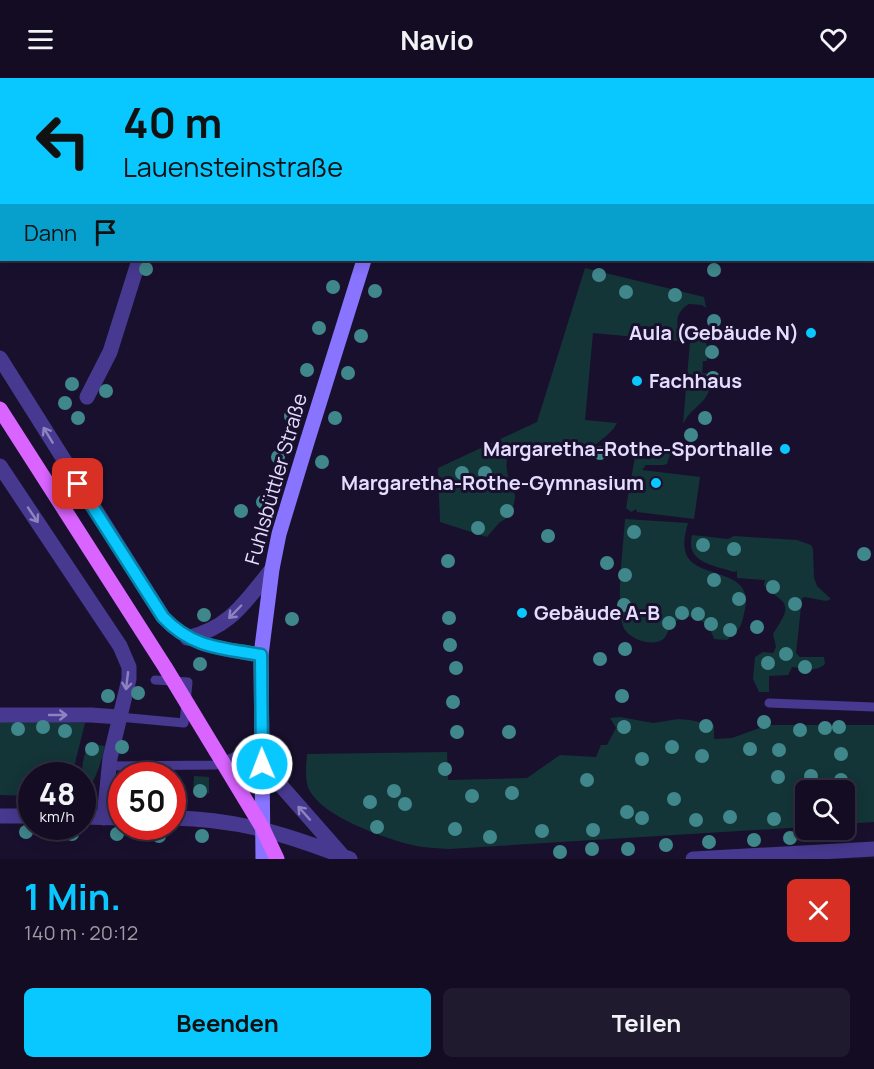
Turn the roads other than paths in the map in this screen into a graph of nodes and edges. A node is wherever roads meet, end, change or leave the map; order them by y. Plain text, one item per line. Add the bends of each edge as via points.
1 (139, 261) edge
2 (364, 261) edge
3 (0, 358) edge
4 (87, 397) dead end
5 (0, 409) edge
6 (0, 466) edge
7 (272, 569) junction
8 (187, 638) junction
9 (261, 655) junction
10 (155, 680) dead end
11 (769, 703) dead end
12 (874, 707) edge
13 (0, 715) edge
14 (119, 717) junction
15 (262, 745) junction
16 (110, 762) edge
17 (262, 764) junction
18 (186, 765) edge
19 (108, 776) edge
20 (0, 816) edge
21 (18, 816) edge
22 (96, 818) edge
23 (104, 818) junction
24 (108, 818) edge
25 (186, 819) edge
26 (262, 829) junction
27 (874, 849) edge
28 (347, 858) edge
29 (263, 859) edge
30 (277, 859) edge
31 (693, 859) edge

1 - 4 street via 110,352
2 - 7 main road, Fuhlsbüttler Straße via 279,534
8 -> 3 street via 163,617
5 - 30 main road, bridge via 165,667 262,827
6 -> 14 street via 120,646 129,667 129,679
7 -> 8 street via 225,622 208,633
7 - 9 main road, Fuhlsbüttler Straße
8 - 9 street
9 - 15 main road, Fuhlsbüttler Straße
10 - 14 lane via 188,682 184,723
11 - 12 lane
13 -> 14 street
14 - 16 street
15 - 17 main road, Fuhlsbüttler Straße
15 - 18 lane via 215,765
17 - 26 main road, Fuhlsbüttler Straße
28 -> 17 street
19 - 23 street
20 - 21 street
22 - 23 street
23 - 24 street
25 - 26 street
26 - 28 street
26 - 29 main road, Fuhlsbüttler Straße
27 - 31 street

